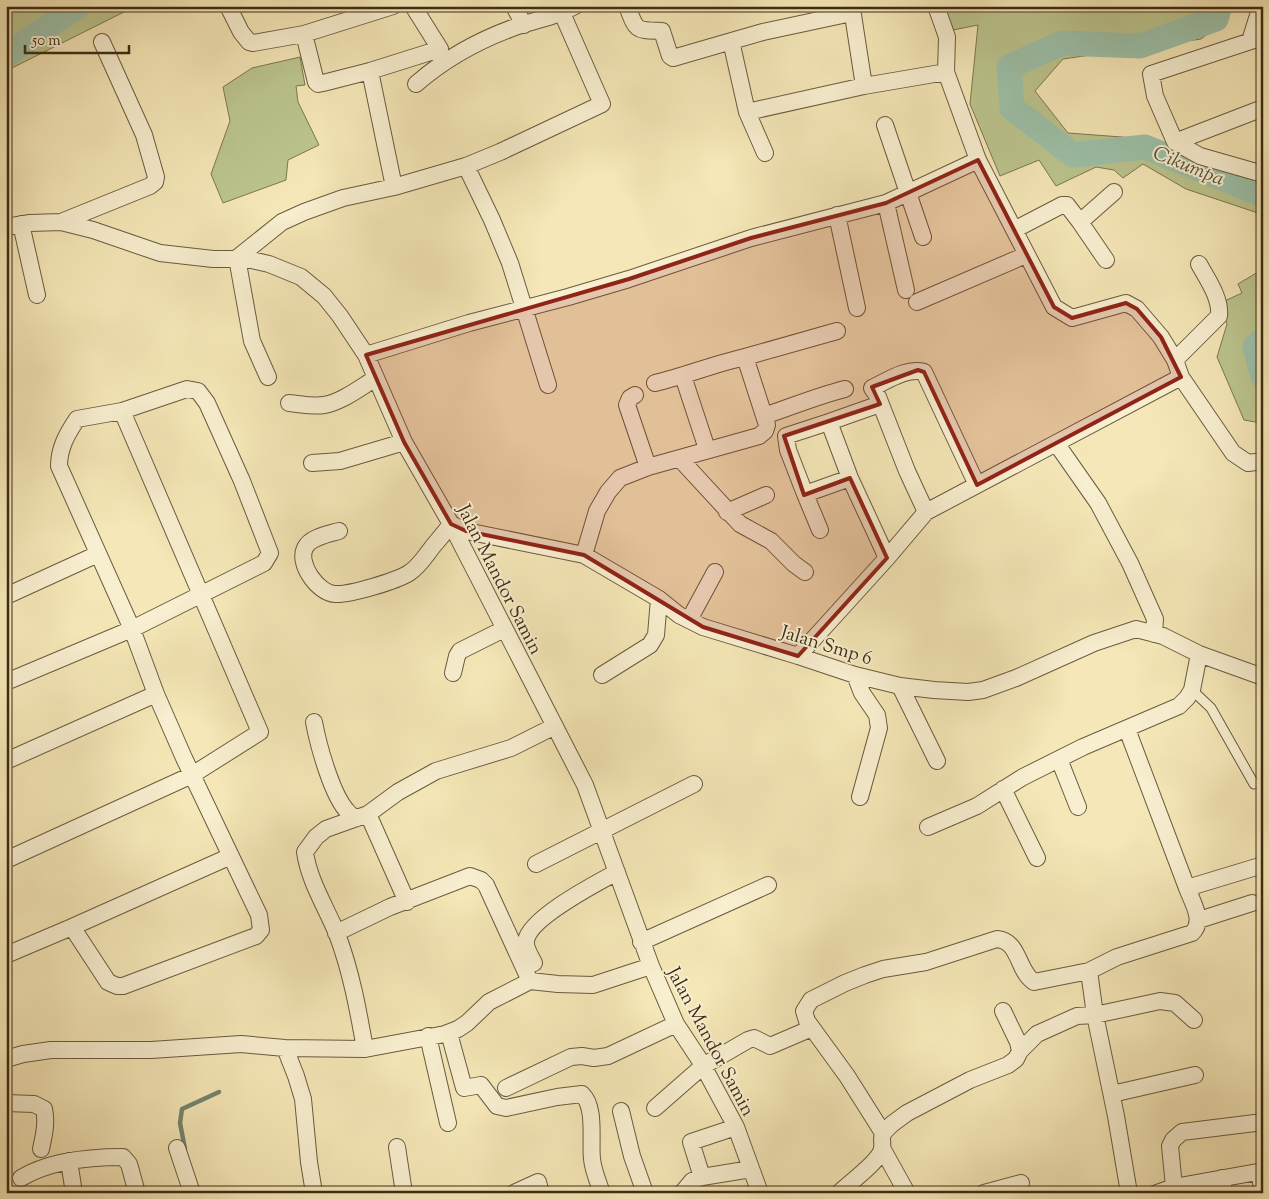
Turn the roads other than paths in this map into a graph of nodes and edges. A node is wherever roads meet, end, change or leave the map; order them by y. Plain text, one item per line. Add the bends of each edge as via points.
1 (228, 6) edge
2 (413, 6) edge
3 (514, 6) edge
4 (627, 6) edge
5 (936, 6) edge
6 (1261, 6) edge
7 (386, 7) edge
8 (569, 10) edge
9 (524, 24) junction
10 (304, 34) junction
11 (1256, 39) edge
12 (732, 41) junction
13 (102, 42) dead end
14 (370, 71) junction
15 (946, 72) junction
16 (416, 84) dead end
17 (864, 86) junction
18 (1263, 108) edge
19 (747, 112) junction
20 (884, 125) dead end
21 (1175, 142) junction
22 (765, 152) dead end
23 (978, 160) junction
24 (466, 166) junction
25 (1263, 174) edge
26 (394, 187) junction
27 (1114, 192) dead end
28 (907, 193) junction
29 (886, 203) junction
30 (837, 215) junction
31 (61, 222) junction
32 (1080, 222) junction
33 (13, 225) edge
34 (1014, 230) junction
35 (923, 237) dead end
36 (1026, 254) junction
37 (237, 258) junction
38 (1106, 260) dead end
39 (1199, 264) dead end
40 (37, 295) dead end
41 (523, 308) junction
42 (857, 308) dead end
43 (837, 331) dead end
44 (366, 355) junction
45 (745, 356) junction
46 (1175, 360) junction
47 (683, 376) junction
48 (268, 377) dead end
49 (1181, 377) junction
50 (376, 378) junction
51 (655, 383) dead end
52 (548, 385) dead end
53 (845, 389) dead end
54 (634, 395) dead end
55 (289, 403) dead end
56 (880, 404) junction
57 (122, 411) junction
58 (764, 416) junction
59 (830, 422) junction
60 (404, 442) junction
61 (1056, 443) junction
62 (707, 450) junction
63 (680, 459) junction
64 (1263, 461) edge
65 (312, 463) dead end
66 (648, 467) junction
67 (850, 478) junction
68 (977, 485) junction
69 (805, 494) junction
70 (766, 495) dead end
71 (727, 512) junction
72 (926, 512) junction
73 (452, 524) junction
74 (820, 530) dead end
75 (339, 531) dead end
76 (98, 554) junction
77 (584, 555) junction
78 (887, 558) junction
79 (715, 572) dead end
80 (805, 572) dead end
81 (200, 594) junction
82 (6, 596) edge
83 (659, 599) junction
84 (689, 620) junction
85 (132, 629) junction
86 (504, 629) junction
87 (1154, 634) junction
88 (1199, 654) junction
89 (798, 656) junction
90 (453, 673) dead end
91 (602, 675) dead end
92 (855, 675) junction
93 (1263, 676) edge
94 (6, 682) edge
95 (1192, 690) junction
96 (903, 692) junction
97 (156, 694) junction
98 (975, 701) dead end
99 (314, 722) dead end
100 (555, 726) junction
101 (1127, 729) junction
102 (1059, 759) junction
103 (937, 761) dead end
104 (6, 762) edge
105 (192, 775) junction
106 (694, 784) dead end
107 (1254, 784) dead end
108 (1003, 789) junction
109 (860, 797) dead end
110 (1078, 807) dead end
111 (362, 816) junction
112 (928, 827) dead end
113 (602, 830) junction
114 (231, 856) junction
115 (1037, 858) dead end
116 (6, 860) edge
117 (536, 864) dead end
118 (1263, 864) edge
119 (617, 872) junction
120 (768, 885) dead end
121 (1187, 888) junction
122 (407, 902) junction
123 (1252, 903) dead end
124 (1199, 920) junction
125 (72, 927) junction
126 (336, 933) junction
127 (641, 942) junction
128 (6, 955) edge
129 (651, 966) junction
130 (1089, 971) junction
131 (536, 981) junction
132 (1003, 1011) dead end
133 (1095, 1015) junction
134 (1194, 1020) dead end
135 (676, 1024) junction
136 (812, 1028) junction
137 (449, 1033) junction
138 (428, 1036) junction
139 (285, 1048) junction
140 (365, 1049) junction
141 (1020, 1051) junction
142 (9, 1053) edge
143 (703, 1066) junction
144 (1195, 1075) dead end
145 (506, 1088) dead end
146 (1112, 1094) junction
147 (6, 1103) edge
148 (655, 1108) dead end
149 (621, 1111) dead end
150 (1263, 1122) edge
151 (448, 1124) dead end
152 (736, 1127) junction
153 (882, 1140) junction
154 (397, 1147) dead end
155 (177, 1148) dead end
156 (41, 1149) dead end
157 (68, 1161) junction
158 (751, 1169) junction
159 (1261, 1171) edge
160 (702, 1176) junction
161 (21, 1178) dead end
162 (1022, 1183) dead end
163 (1223, 1185) edge
164 (539, 1187) edge
165 (1176, 1190) edge
166 (74, 1193) edge
167 (137, 1193) edge
168 (192, 1193) edge
169 (314, 1193) edge
170 (404, 1193) edge
171 (514, 1193) edge
172 (602, 1193) edge
173 (645, 1193) edge
174 (682, 1193) edge
175 (760, 1193) edge
176 (839, 1193) edge
177 (907, 1193) edge
178 (984, 1193) edge
179 (1129, 1193) edge
180 (1157, 1193) edge
181 (1262, 1193) edge

1 - 10 street via 249,42
2 - 14 street via 440,49
3 - 9 street
4 - 12 street via 635,27 662,31 673,58
5 - 15 street via 947,37
6 - 11 street
7 - 10 street
8 - 9 street
8 - 24 street via 602,104
9 - 16 street via 448,59
10 - 14 street via 318,84
11 - 21 street via 1151,74 1154,96
12 - 17 street via 853,15
12 - 19 street
13 - 31 street via 144,135 155,182
14 - 26 street
15 - 17 street
15 - 23 street
17 - 19 street
18 - 21 street
19 - 22 street
20 - 28 street
21 - 25 street via 1200,156
23 - 28 street
23 - 34 street
24 - 26 street
24 - 41 street via 510,263
26 - 37 street via 343,198 282,222
27 - 32 street
28 - 29 street
28 - 35 street
29 - 30 street
29 - 36 street via 911,296
30 - 41 street
30 - 42 street
31 - 33 street, Jalan Mandor Samin
31 - 37 street, Jalan Mandor Samin via 160,253
32 - 34 street via 1067,205 1062,205
32 - 38 street
33 - 40 street
34 - 36 street
36 - 46 street via 1054,307 1072,318 1126,303 1137,309 1161,337
37 - 44 street, Jalan Mandor Samin via 269,264 301,277 324,296
37 - 48 street via 251,335
39 - 46 street via 1214,292 1219,316
41 - 44 street
41 - 52 street
43 - 45 street
44 - 50 street, Jalan Mandor Samin
45 - 47 street
45 - 58 street
46 - 49 street
47 - 51 street
47 - 62 street
49 - 61 street
49 - 64 street via 1233,453 1248,463
50 - 55 street via 326,404
50 - 60 street, Jalan Mandor Samin
53 - 58 street
54 - 66 street via 627,405
56 - 59 street
56 - 68 street via 872,388 910,371 924,372
56 - 72 street
57 - 76 street via 77,419 67,434 59,459 66,484
57 - 81 street
57 - 81 street via 187,389 198,391 207,403 242,481 270,553 269,558
58 - 62 street via 767,425 759,436
59 - 67 street
59 - 69 street via 786,436
60 - 65 street via 340,461
60 - 73 street, Jalan Mandor Samin
61 - 68 street
61 - 87 street via 1098,502 1130,563 1155,619
62 - 63 street
63 - 66 street
63 - 71 street
66 - 77 street via 620,478 608,492 597,511
67 - 69 street
67 - 78 street
68 - 72 street
69 - 74 street
70 - 71 street
71 - 80 street via 744,527 771,541
72 - 78 street
73 - 75 street via 426,558 407,575 361,591 333,594 315,584 304,555 312,540
73 - 77 street, Jalan Smp 6 via 466,531
73 - 86 street, Jalan Mandor Samin
76 - 82 street
76 - 85 street
77 - 83 street, Jalan Smp 6
78 - 89 street
79 - 84 street
81 - 85 street
81 - 105 street via 260,732
83 - 84 street, Jalan Smp 6
83 - 91 street via 656,635 650,645
84 - 89 street, Jalan Smp 6
85 - 94 street
85 - 97 street
86 - 90 street via 460,651
86 - 100 street, Jalan Mandor Samin
87 - 88 street, Jalan Smp 6
87 - 96 street, Jalan Smp 6 via 1136,629 1094,643 984,690
88 - 93 street
88 - 95 street
89 - 92 street, Jalan Smp 6
92 - 96 street, Jalan Smp 6
92 - 109 street via 877,715 879,728
95 - 101 street via 1178,706
95 - 107 lane via 1212,708
96 - 98 street
96 - 103 street
97 - 104 street
97 - 105 street
99 - 111 street via 320,752 339,797 348,813
100 - 111 street via 512,748 436,770
100 - 113 street, Jalan Mandor Samin via 585,785
101 - 102 street
101 - 121 street
102 - 108 street
102 - 110 street
105 - 114 street
105 - 116 street
106 - 113 street
108 - 112 street via 977,806
108 - 115 street
111 - 122 street
111 - 126 street via 326,829 305,852 307,866
113 - 117 street
113 - 119 street, Jalan Mandor Samin
114 - 125 street
114 - 125 street via 259,915 261,930 256,936 117,986 108,982
118 - 121 street
119 - 127 street, Jalan Mandor Samin
119 - 131 street via 576,894 534,926 526,945
120 - 127 street
121 - 124 street
122 - 126 street
122 - 131 street via 470,876 481,880
123 - 124 street
124 - 130 street via 1192,933 1118,957
125 - 128 street
126 - 140 street via 349,969
127 - 129 street, Jalan Mandor Samin
129 - 131 street via 593,985
129 - 135 street, Jalan Mandor Samin
130 - 133 street
130 - 136 street via 1034,982 1028,978 1010,944 997,939 926,962 883,969 845,983 811,1000 804,1011
131 - 137 street via 489,1002 467,1023
132 - 141 street
133 - 134 street via 1160,1002 1175,1003
133 - 141 street via 1077,1016 1037,1034
133 - 146 street
135 - 143 street, Jalan Mandor Samin
135 - 145 street via 608,1056 571,1057
136 - 143 street via 770,1046 754,1038 748,1040
136 - 153 street via 846,1076
137 - 138 street
137 - 172 street via 464,1088 481,1085 497,1106 506,1108 582,1094 586,1098 592,1160
138 - 140 street
138 - 151 street
139 - 140 street
139 - 142 street via 233,1044 151,1050
139 - 169 street via 303,1099
141 - 153 street via 1008,1065 970,1080 907,1113 892,1124
143 - 148 street
143 - 152 street, Jalan Mandor Samin
144 - 146 street
146 - 179 street
147 - 156 street via 34,1104 44,1109 46,1117
149 - 173 street
150 - 165 street via 1192,1130 1177,1135 1170,1150
152 - 158 street, Jalan Mandor Samin
152 - 160 street via 691,1142
153 - 176 street via 874,1161
153 - 177 street
154 - 170 street
155 - 168 street
157 - 161 street via 34,1170
157 - 166 street
157 - 167 street via 123,1157 129,1164
158 - 160 street
158 - 175 street, Jalan Mandor Samin
159 - 163 street
159 - 181 street
160 - 174 street via 692,1181
162 - 178 street
163 - 165 street
164 - 171 street
165 - 180 street

